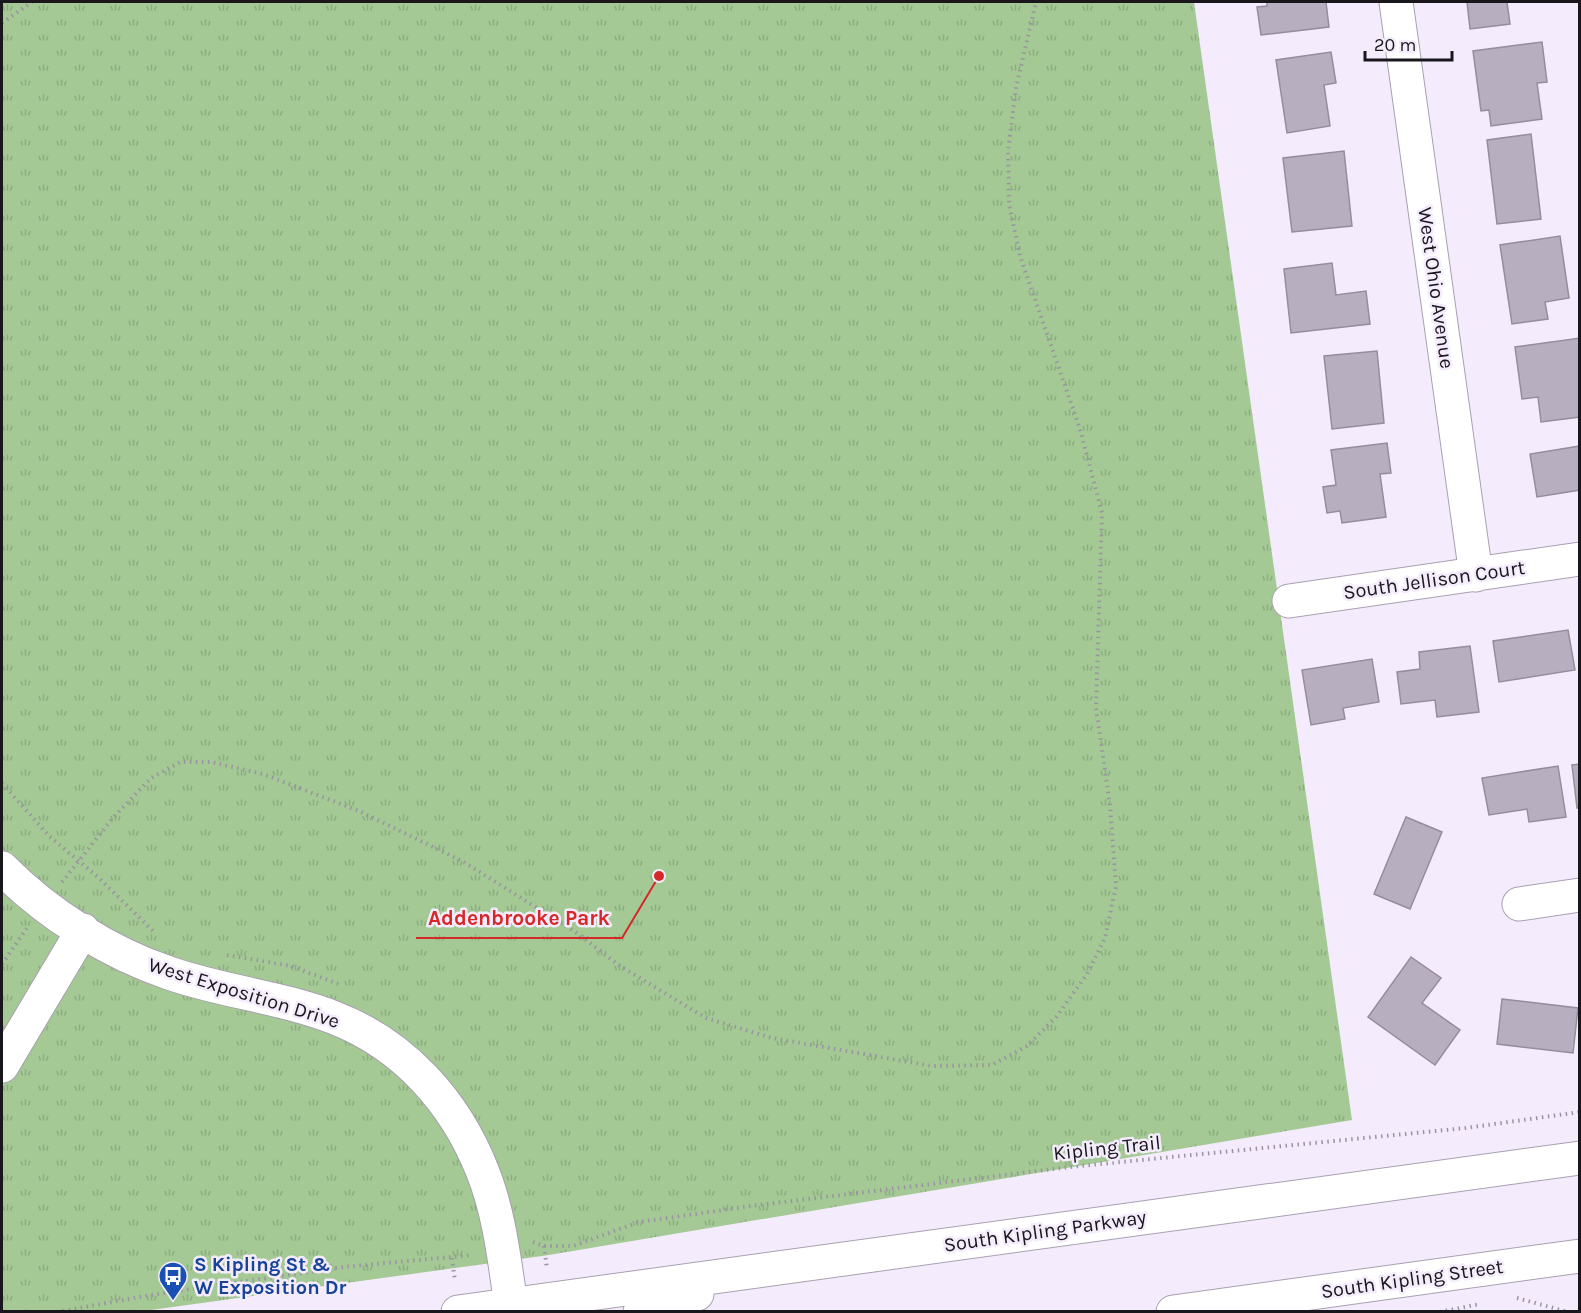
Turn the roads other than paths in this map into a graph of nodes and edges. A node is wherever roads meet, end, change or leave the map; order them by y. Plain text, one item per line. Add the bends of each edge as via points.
1 (1396, 2) edge
2 (1580, 560) edge
3 (1476, 575) junction
4 (1289, 601) dead end
5 (2, 868) edge
6 (1580, 896) edge
7 (1519, 904) dead end
8 (82, 930) junction
9 (2, 1066) edge
10 (1580, 1158) edge
11 (1580, 1256) edge
12 (802, 1264) junction
13 (510, 1309) edge
14 (458, 1311) edge
15 (640, 1311) edge
16 (1173, 1311) edge

1 - 3 street, West Ohio Avenue
2 - 3 street, South Jellison Court
3 - 4 street, South Jellison Court
5 - 8 street, West Exposition Drive
6 - 7 street
8 - 9 street
8 - 13 street, West Exposition Drive via 135,960 170,974 336,1019 376,1038 401,1056 446,1106 483,1171 498,1224
10 - 12 street, South Kipling Parkway
11 - 16 street, South Kipling Street
12 - 13 street, South Kipling Parkway
12 - 15 street
13 - 14 street

